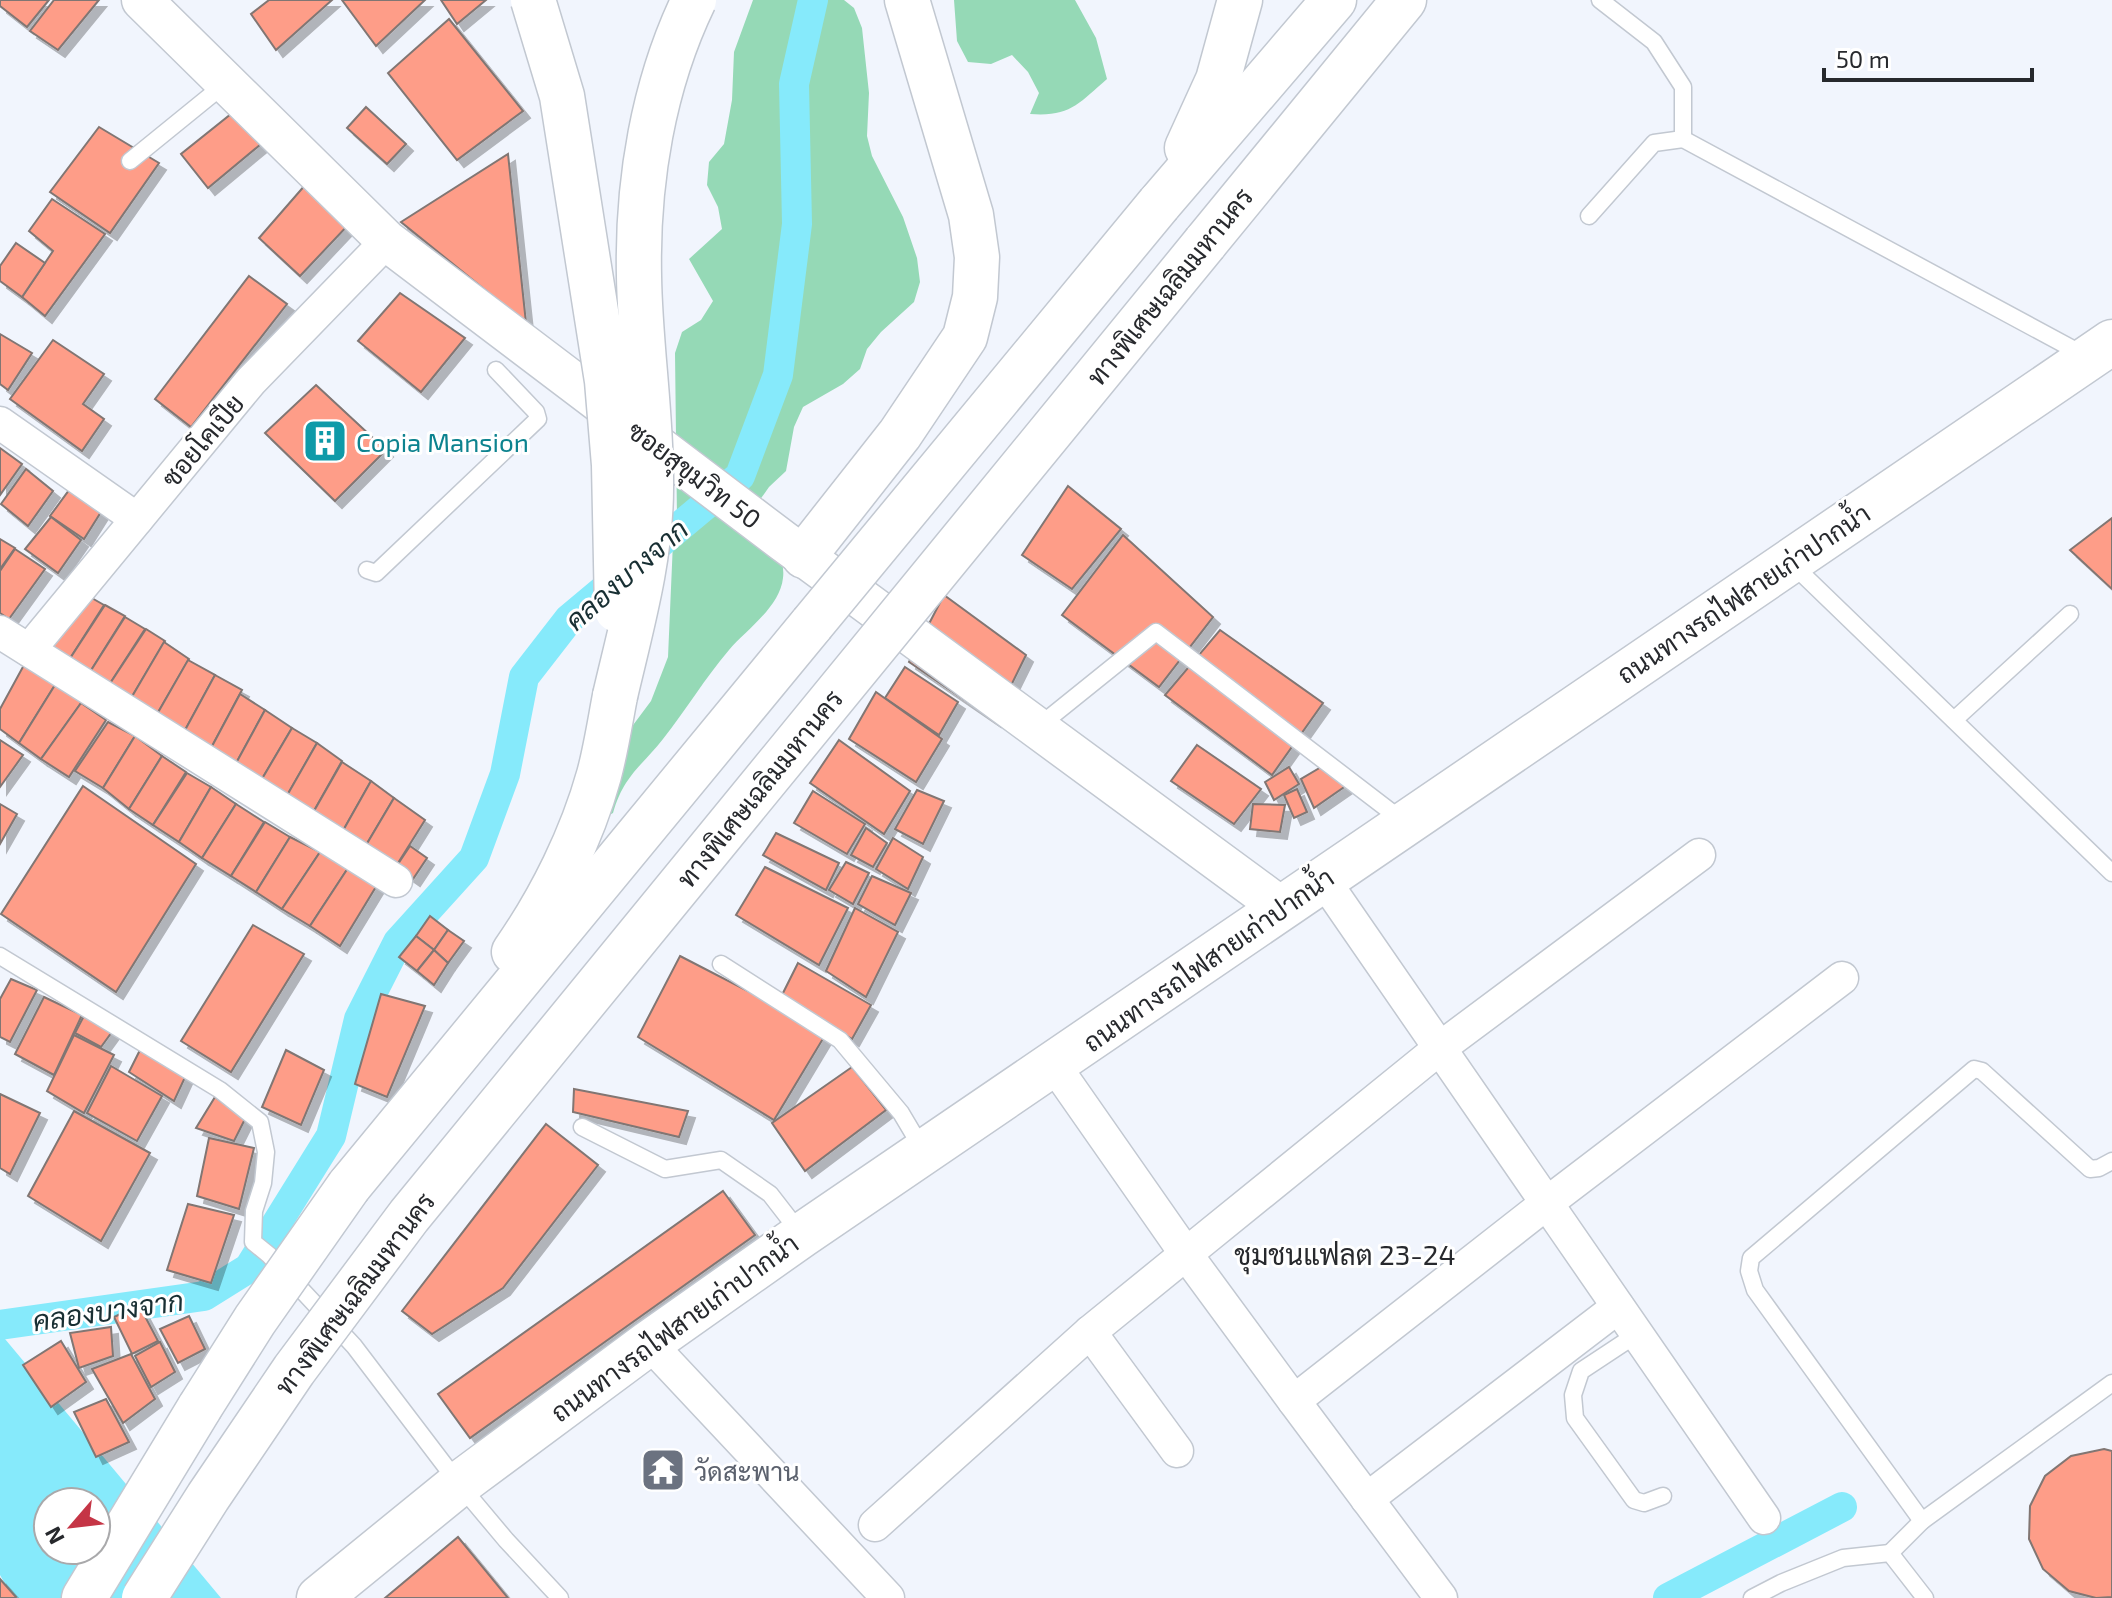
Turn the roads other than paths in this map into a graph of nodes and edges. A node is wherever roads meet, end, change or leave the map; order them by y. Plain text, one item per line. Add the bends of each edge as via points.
1 (142, 0) edge
2 (533, 0) edge
3 (694, 0) edge
4 (907, 0) edge
5 (1240, 0) edge
6 (1334, 0) edge
7 (1404, 0) edge
8 (1600, 0) edge
9 (226, 83) junction
10 (1683, 139) junction
11 (130, 161) dead end
12 (1159, 204) junction
13 (1589, 216) dead end
14 (387, 241) junction
15 (2100, 350) edge
16 (506, 361) junction
17 (0, 423) edge
18 (137, 519) junction
19 (804, 556) junction
20 (1790, 561) junction
21 (367, 570) dead end
22 (2070, 614) dead end
23 (0, 632) edge
24 (29, 650) junction
25 (615, 696) junction
26 (1954, 720) junction
27 (1038, 727) junction
28 (1406, 823) junction
29 (1699, 855) dead end
30 (2112, 873) edge
31 (1323, 879) junction
32 (396, 881) dead end
33 (1282, 908) junction
34 (0, 956) edge
35 (721, 964) dead end
36 (1842, 978) dead end
37 (1440, 1048) junction
38 (1054, 1065) junction
39 (582, 1127) dead end
40 (924, 1152) junction
41 (2112, 1161) edge
42 (349, 1186) junction
43 (1547, 1203) junction
44 (802, 1235) junction
45 (1186, 1254) junction
46 (1618, 1307) junction
47 (1090, 1332) junction
48 (1637, 1334) junction
49 (649, 1343) junction
50 (2112, 1383) edge
51 (1294, 1401) junction
52 (1177, 1451) dead end
53 (459, 1484) junction
54 (1663, 1496) dead end
55 (1367, 1499) junction
56 (1764, 1518) dead end
57 (1922, 1521) junction
58 (875, 1525) dead end
59 (1890, 1553) junction
60 (84, 1598) edge
61 (144, 1598) edge
62 (319, 1598) edge
63 (560, 1598) edge
64 (888, 1598) edge
65 (1441, 1598) edge
66 (1752, 1598) edge
67 (1925, 1598) edge

1 - 9 street, ซอยสุขุมวิท 50
2 - 25 main road, bridge via 562,96 607,381 616,523
3 - 25 main road, bridge via 674,40 643,166 639,275 650,427 649,543
4 - 19 main road via 971,215 975,297 965,337 900,434
5 - 12 main road via 1218,80
6 - 12 main road
7 - 61 main road, ทางพิเศษเฉลิมมหานคร, bridge via 409,1216 294,1370
8 - 10 lane via 1654,42 1683,87
9 - 11 lane
9 - 14 street, ซอยสุขุมวิท 50
10 - 13 lane via 1654,143
10 - 15 lane
12 - 42 main road, bridge
14 - 16 street, ซอยสุขุมวิท 50
14 - 18 street, ซอยโคเปีย via 251,381
15 - 20 main road, ถนนทางรถไฟสายเก่าปากน้ำ
16 - 19 street, ซอยสุขุมวิท 50, bridge via 569,378
16 - 21 lane via 538,419 376,573
17 - 18 street
18 - 24 street, ซอยโคเปีย
19 - 27 street, ซอยสุขุมวิท 50
20 - 26 lane
20 - 28 main road, ถนนทางรถไฟสายเก่าปากน้ำ
22 - 26 lane
23 - 24 street
24 - 32 street
25 - 42 main road via 599,775 581,826 529,931
26 - 30 lane
27 - 28 lane via 1156,632
27 - 33 street, ซอยสุขุมวิท 50
28 - 31 main road, ถนนทางรถไฟสายเก่าปากน้ำ
29 - 37 street
31 - 33 main road, ถนนทางรถไฟสายเก่าปากน้ำ
31 - 37 street
33 - 38 main road, ถนนทางรถไฟสายเก่าปากน้ำ
34 - 53 lane via 220,1090 260,1122 266,1152 253,1242 354,1346
35 - 40 lane via 840,1040 901,1113
36 - 43 street
37 - 43 street
37 - 45 street
38 - 40 main road, ถนนทางรถไฟสายเก่าปากน้ำ
38 - 45 street
39 - 44 lane via 665,1169 721,1160 770,1194
40 - 44 main road, ถนนทางรถไฟสายเก่าปากน้ำ
41 - 57 lane via 2090,1169 1974,1069 1751,1258 1755,1290
42 - 60 main road, bridge via 169,1454
43 - 46 street
43 - 51 street
44 - 49 main road, ถนนทางรถไฟสายเก่าปากน้ำ
45 - 47 street
45 - 51 street
46 - 48 street
46 - 55 street
47 - 52 street
47 - 58 street
48 - 54 lane via 1581,1371 1573,1395 1575,1418 1634,1500 1644,1503
48 - 56 street
49 - 53 main road, ถนนทางรถไฟสายเก่าปากน้ำ
49 - 64 street
50 - 57 lane
51 - 55 street
53 - 62 main road, ถนนทางรถไฟสายเก่าปากน้ำ
53 - 63 lane
55 - 65 street
57 - 59 lane
59 - 66 lane via 1843,1558
59 - 67 lane

